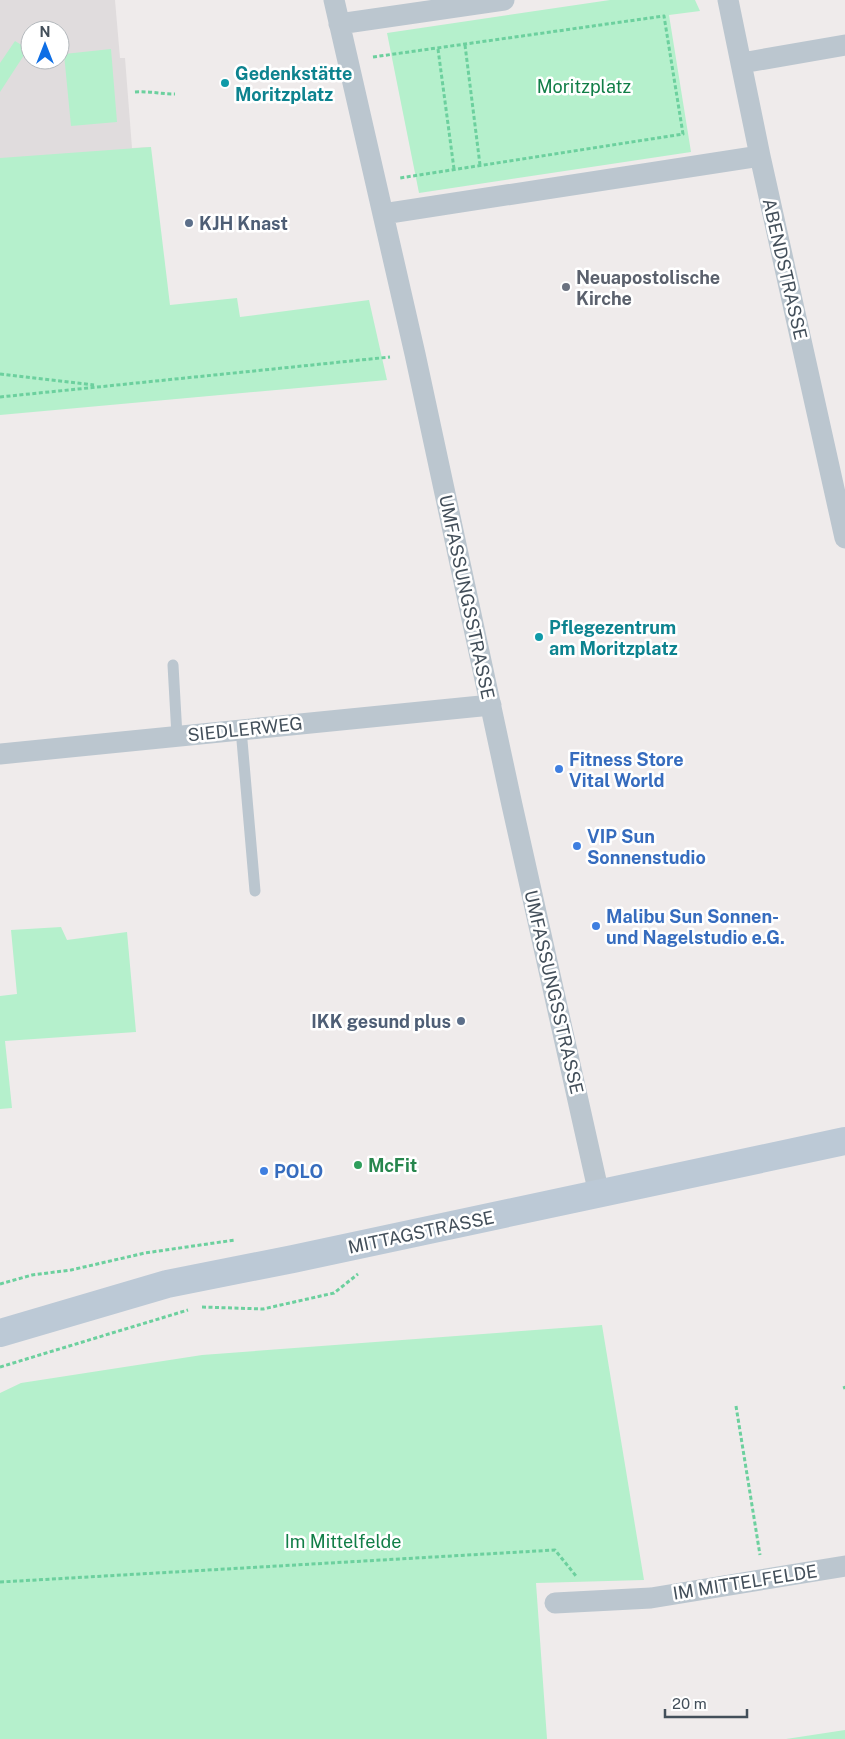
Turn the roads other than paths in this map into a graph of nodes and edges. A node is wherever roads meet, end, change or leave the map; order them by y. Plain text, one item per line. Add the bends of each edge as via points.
1 (334, 0) edge
2 (504, 0) edge
3 (728, 0) edge
4 (340, 24) junction
5 (845, 45) edge
6 (742, 63) junction
7 (760, 156) junction
8 (383, 214) junction
9 (845, 538) edge
10 (173, 665) dead end
11 (491, 705) junction
12 (241, 729) junction
13 (177, 736) junction
14 (0, 754) edge
15 (255, 891) dead end
16 (845, 1141) edge
17 (599, 1194) junction
18 (0, 1333) edge
19 (845, 1566) edge
20 (555, 1602) dead end

1 - 4 street, UMFASSUNGSSTRASSE
2 - 4 street
3 - 6 street, ABENDSTRASSE
4 - 8 street, UMFASSUNGSSTRASSE
5 - 6 street
6 - 7 street, ABENDSTRASSE
7 - 8 street
7 - 9 street, ABENDSTRASSE
8 - 11 street, UMFASSUNGSSTRASSE
10 - 13 lane
11 - 12 street, SIEDLERWEG
11 - 17 street, UMFASSUNGSSTRASSE
12 - 13 street, SIEDLERWEG
12 - 15 lane
13 - 14 street, SIEDLERWEG
16 - 17 street, MITTAGSTRASSE
17 - 18 street, MITTAGSTRASSE via 168,1284
19 - 20 street, IM MITTELFELDE via 651,1598

